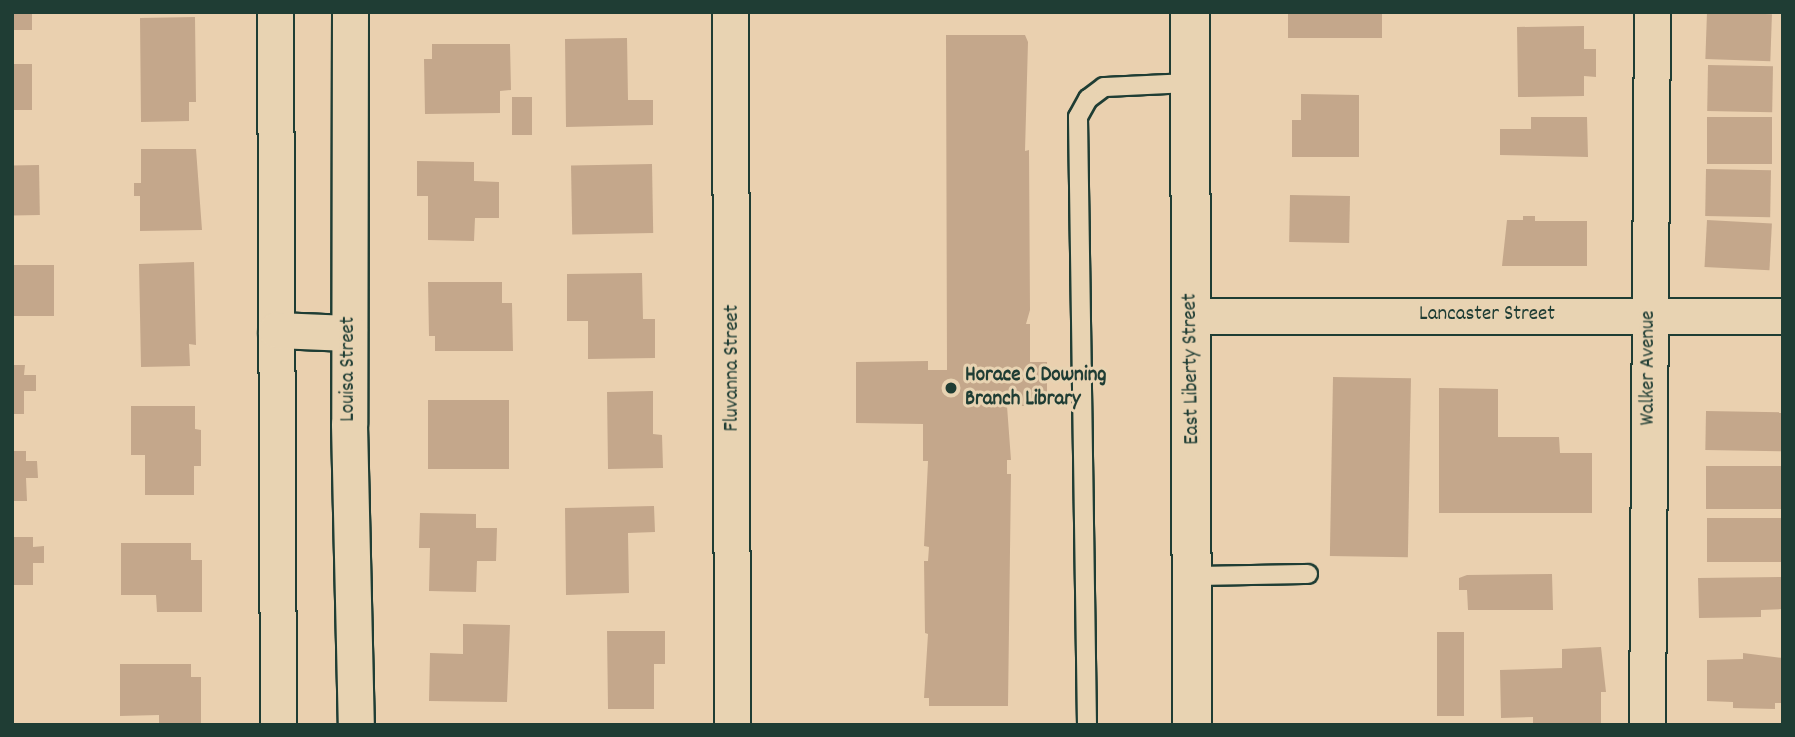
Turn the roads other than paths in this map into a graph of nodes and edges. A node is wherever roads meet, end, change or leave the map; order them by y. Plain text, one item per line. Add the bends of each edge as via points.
1 (275, 12) edge
2 (350, 12) edge
3 (730, 12) edge
4 (1190, 12) edge
5 (1652, 12) edge
6 (1190, 83) junction
7 (1650, 314) junction
8 (1191, 316) junction
9 (1783, 316) edge
10 (276, 330) junction
11 (349, 333) junction
12 (1308, 574) dead end
13 (1194, 576) junction
14 (278, 725) edge
15 (356, 725) edge
16 (732, 725) edge
17 (1087, 725) edge
18 (1192, 725) edge
19 (1647, 725) edge

1 - 10 street
2 - 11 street, Louisa Street
3 - 16 street, Fluvanna Street
4 - 6 main road, East Liberty Street
5 - 7 street, Walker Avenue
6 - 8 main road, East Liberty Street
6 - 17 lane via 1104,87 1088,99 1078,117
7 - 8 street, Lancaster Street
7 - 9 street, Lancaster Street
7 - 19 street, Walker Avenue
8 - 13 main road, East Liberty Street
10 - 11 street
10 - 14 street
11 - 15 street, Louisa Street
12 - 13 lane
13 - 18 main road, East Liberty Street

